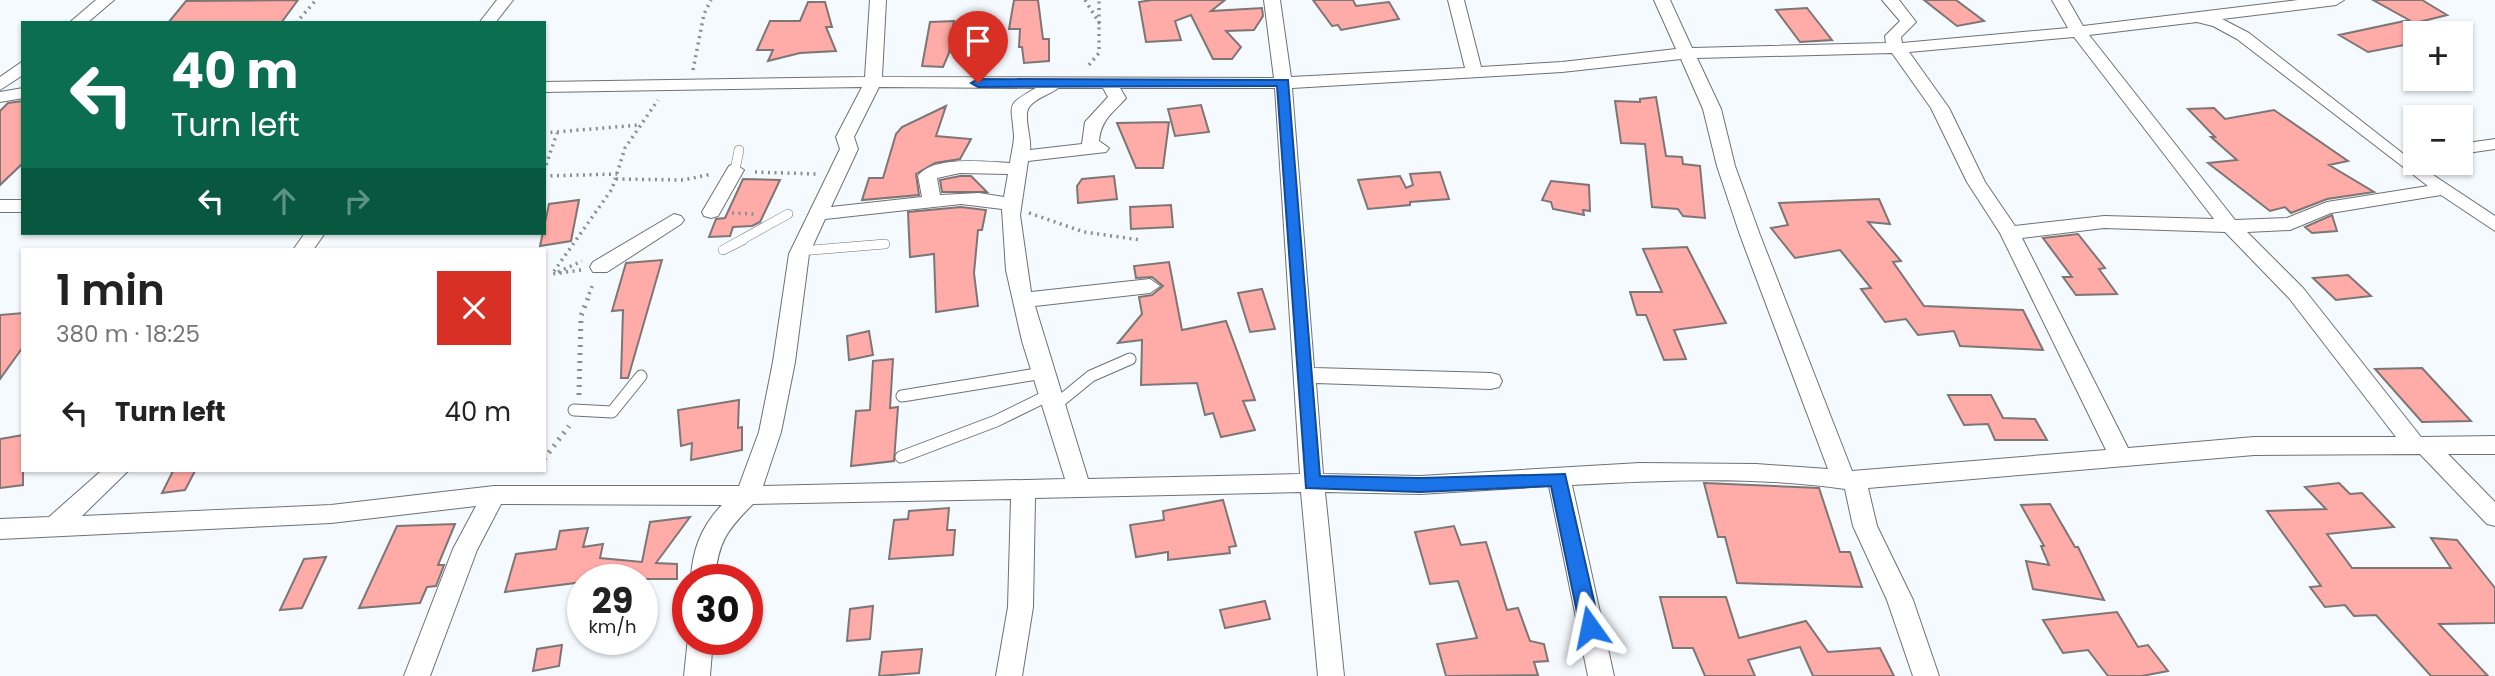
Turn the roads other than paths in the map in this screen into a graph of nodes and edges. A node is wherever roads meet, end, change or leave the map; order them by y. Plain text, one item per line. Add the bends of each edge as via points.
1 (106, 0) edge
2 (505, 0) edge
3 (878, 0) edge
4 (1272, 0) edge
5 (1456, 0) edge
6 (1662, 0) edge
7 (1890, 0) edge
8 (2060, 0) edge
9 (2336, 0) edge
10 (2194, 16) junction
11 (80, 21) edge
12 (488, 21) edge
13 (2077, 30) junction
14 (1898, 48) junction
15 (1686, 53) junction
16 (21, 68) edge
17 (1474, 72) junction
18 (873, 83) junction
19 (1283, 83) junction
20 (1064, 84) junction
21 (0, 85) edge
22 (1110, 85) junction
23 (546, 87) edge
24 (21, 93) edge
25 (0, 97) edge
26 (2495, 144) edge
27 (2473, 147) edge
28 (739, 150) dead end
29 (2403, 154) edge
30 (1020, 162) junction
31 (736, 170) joint
32 (2428, 175) edge
33 (2444, 189) junction
34 (933, 201) junction
35 (0, 206) edge
36 (21, 206) edge
37 (1012, 206) junction
38 (711, 212) dead end
39 (788, 214) dead end
40 (816, 214) junction
41 (674, 220) dead end
42 (2495, 225) edge
43 (2230, 226) junction
44 (2010, 233) junction
45 (743, 240) dead end
46 (885, 244) dead end
47 (800, 251) junction
48 (600, 267) road end
49 (1150, 286) dead end
50 (1024, 300) junction
51 (1130, 359) dead end
52 (1043, 373) junction
53 (1304, 375) junction
54 (641, 376) dead end
55 (1491, 381) dead end
56 (902, 396) dead end
57 (1051, 401) junction
58 (574, 410) dead end
59 (2419, 444) junction
60 (2495, 445) edge
61 (901, 457) dead end
62 (2122, 459) junction
63 (115, 472) edge
64 (1559, 479) junction
65 (1849, 480) junction
66 (1312, 483) junction
67 (1079, 488) junction
68 (1023, 491) junction
69 (747, 494) junction
70 (494, 495) junction
71 (2495, 517) edge
72 (55, 526) junction
73 (0, 529) edge
74 (704, 564) edge
75 (699, 655) edge
76 (417, 676) edge
77 (697, 676) edge
78 (1009, 676) edge
79 (1331, 676) edge
80 (1601, 676) edge
81 (1926, 676) edge

1 - 11 street
2 - 12 street
3 - 18 street
4 - 19 street
5 - 17 street
6 - 15 street
7 - 14 street via 1908,22 1893,36
8 - 13 street
9 - 10 street
10 - 13 street
10 - 29 street via 2243,36
13 - 14 street
13 - 43 street
14 - 15 street
14 - 44 street via 1941,108 1976,182
15 - 17 street via 1638,61
15 - 65 street via 1712,109 1750,235
16 - 21 street
17 - 19 street
18 - 20 street
18 - 23 street
18 - 40 street via 845,137 849,149
19 - 22 street
19 - 53 street
20 - 22 street
20 - 30 street via 1022,103 1018,114 1023,137
22 - 30 street via 1117,98 1094,116 1090,135 1090,143 1100,148
24 - 25 street
26 - 27 street
28 - 31 lane
30 - 34 street via 933,172 927,176
30 - 37 street
31 - 38 street
32 - 33 street
33 - 42 street
33 - 43 street via 2327,208 2290,224
34 - 37 street via 994,200
34 - 40 street
35 - 36 street
37 - 50 street via 1016,270
39 - 45 lane
40 - 47 street
41 - 48 street
43 - 44 street via 2104,222
43 - 59 street via 2296,293
44 - 62 street
46 - 47 lane
47 - 69 street via 770,432
49 - 50 street
50 - 52 street
51 - 57 lane
52 - 56 lane
52 - 57 street
53 - 55 street
53 - 66 street
54 - 58 lane via 612,412
57 - 61 lane
57 - 67 street
59 - 60 street
59 - 62 street via 2254,446
59 - 71 street
62 - 65 street
63 - 72 street
64 - 65 street via 1666,472
64 - 66 street via 1420,485
64 - 80 street
65 - 81 street via 1900,600
66 - 67 street
66 - 79 street
67 - 68 street
68 - 69 street
68 - 78 street via 1022,588 1016,654
69 - 70 street
69 - 74 street via 722,520 705,552
70 - 72 street via 331,514
70 - 76 street via 465,549
72 - 73 street
75 - 77 street

